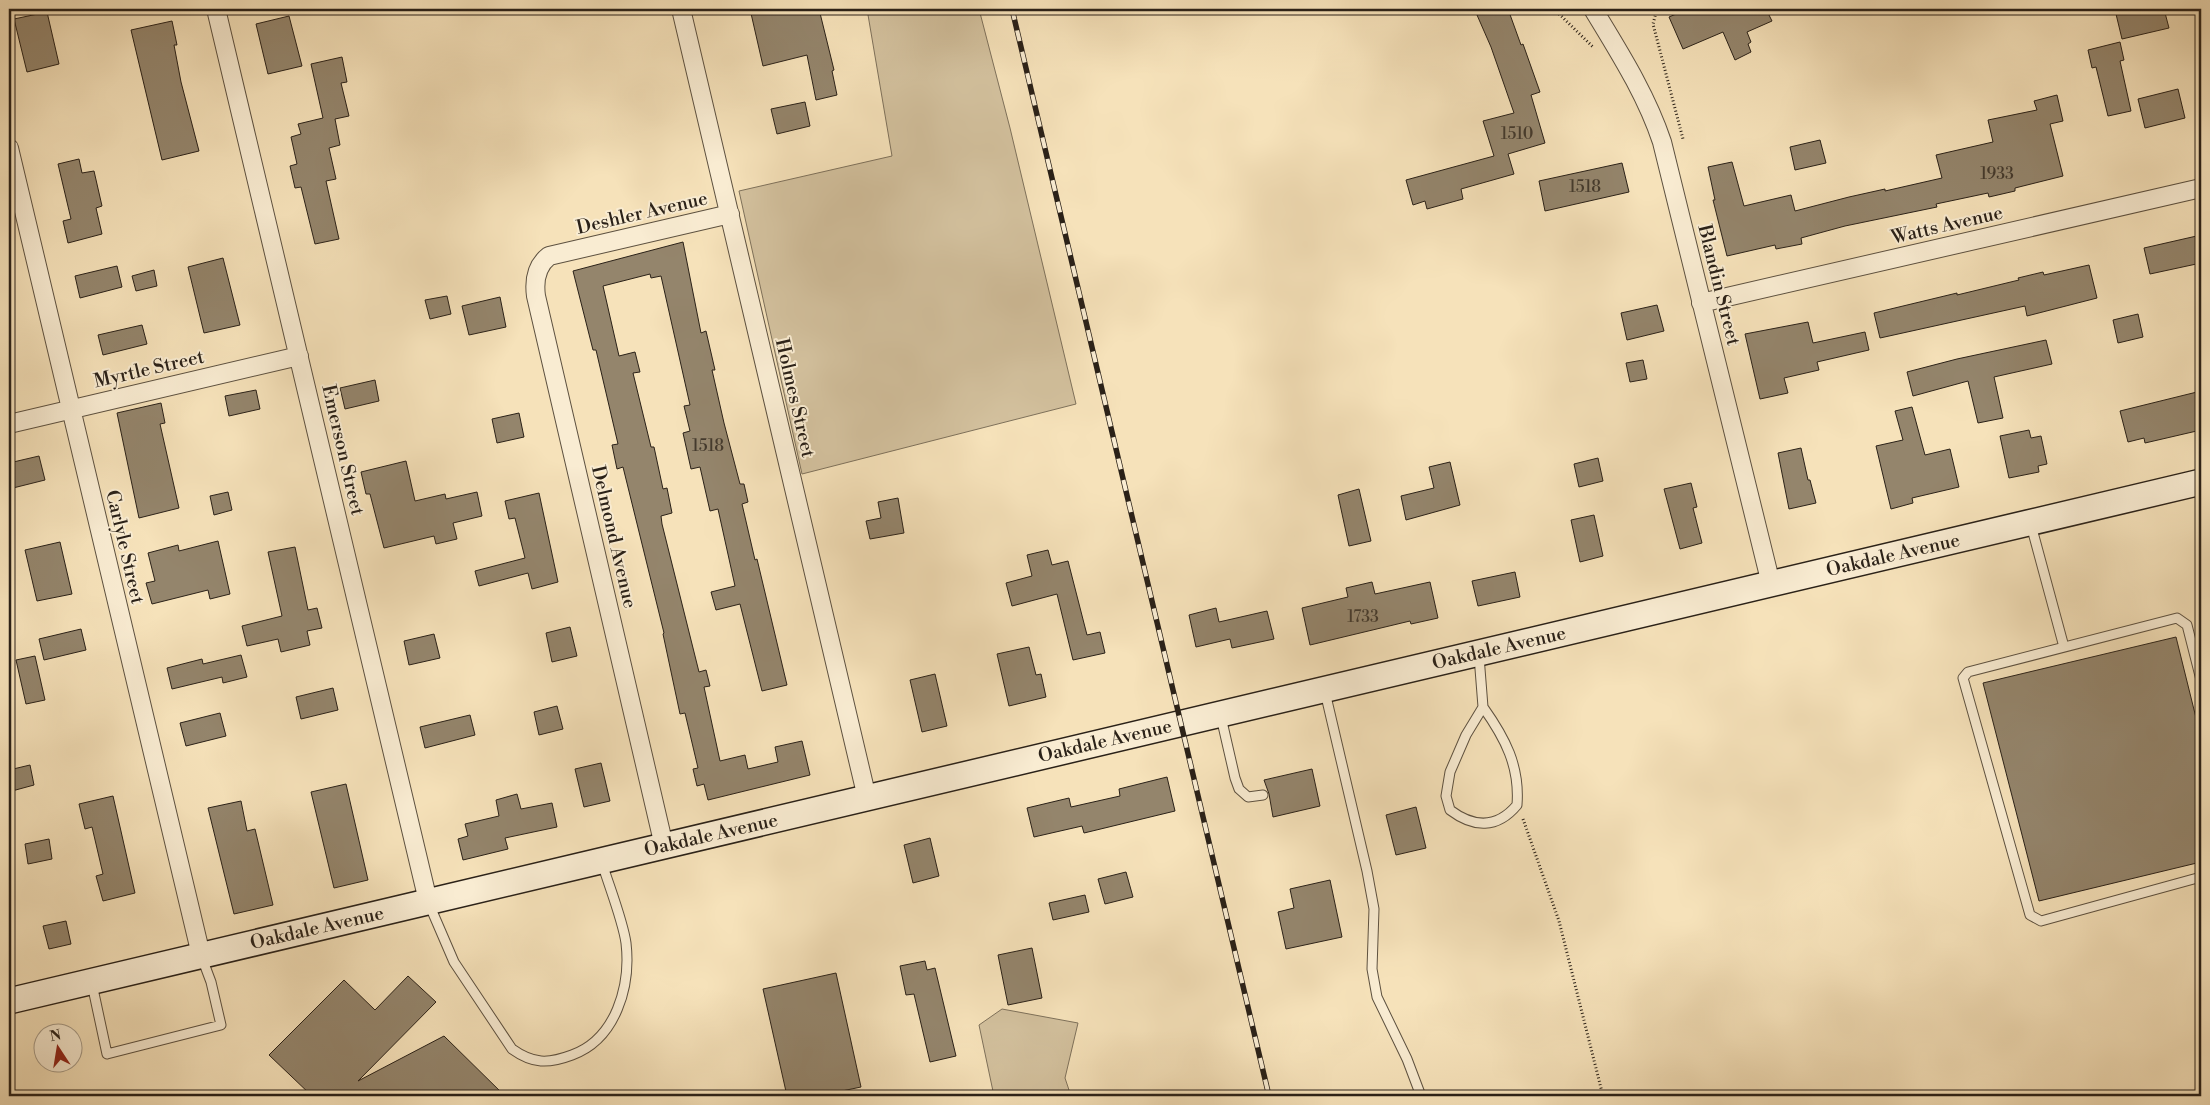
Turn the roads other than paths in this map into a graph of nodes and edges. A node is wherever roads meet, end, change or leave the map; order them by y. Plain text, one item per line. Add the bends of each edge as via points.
1 (216, 9) edge
2 (680, 9) edge
3 (1593, 9) edge
4 (9, 148) edge
5 (2201, 188) edge
6 (730, 214) junction
7 (562, 252) joint
8 (1701, 303) junction
9 (298, 356) junction
10 (71, 409) junction
11 (9, 424) edge
12 (2201, 482) edge
13 (2030, 522) junction
14 (1771, 584) junction
15 (2064, 647) junction
16 (1478, 653) junction
17 (2201, 680) edge
18 (1324, 690) junction
19 (1483, 707) junction
20 (1220, 714) junction
21 (1263, 795) dead end
22 (866, 798) junction
23 (664, 846) junction
24 (601, 860) junction
25 (2201, 877) edge
26 (428, 901) junction
27 (201, 955) junction
28 (92, 981) junction
29 (9, 1001) edge
30 (1421, 1096) edge

1 - 9 street, Emerson Street
2 - 6 street, Holmes Street
3 - 8 street, Blandin Street via 1630,69 1656,123
4 - 10 street, Carlyle Street
5 - 8 street, Watts Avenue
6 - 7 street, Deshler Avenue
6 - 22 street, Holmes Street
7 - 23 street, Delmond Avenue via 541,262 535,284 536,296
8 - 14 street, Blandin Street
9 - 10 street, Myrtle Street
9 - 26 street, Emerson Street
10 - 11 street, Myrtle Street
10 - 27 street, Carlyle Street
12 - 13 street, Oakdale Avenue
13 - 14 street, Oakdale Avenue
13 - 15 lane
14 - 16 street, Oakdale Avenue
15 - 17 lane via 2177,618 2187,625
15 - 25 lane via 1968,672 1963,678 2030,915 2041,921
16 - 18 street, Oakdale Avenue
16 - 19 lane
18 - 20 street, Oakdale Avenue
18 - 30 lane via 1374,909 1372,969 1377,997
19 - 19 lane via 1450,772 1446,796 1450,810 1472,823 1501,820 1517,805 1515,765 1498,727
20 - 21 lane via 1239,789 1248,798
20 - 22 street, Oakdale Avenue
22 - 23 street, Oakdale Avenue
23 - 24 street, Oakdale Avenue
24 - 26 street, Oakdale Avenue
24 - 26 lane via 626,942 624,984 609,1027 599,1039 580,1052 560,1059 539,1061 524,1058 512,1049 454,962
26 - 27 street, Oakdale Avenue
27 - 28 street, Oakdale Avenue
27 - 28 lane via 222,1025 107,1054
28 - 29 street, Oakdale Avenue

